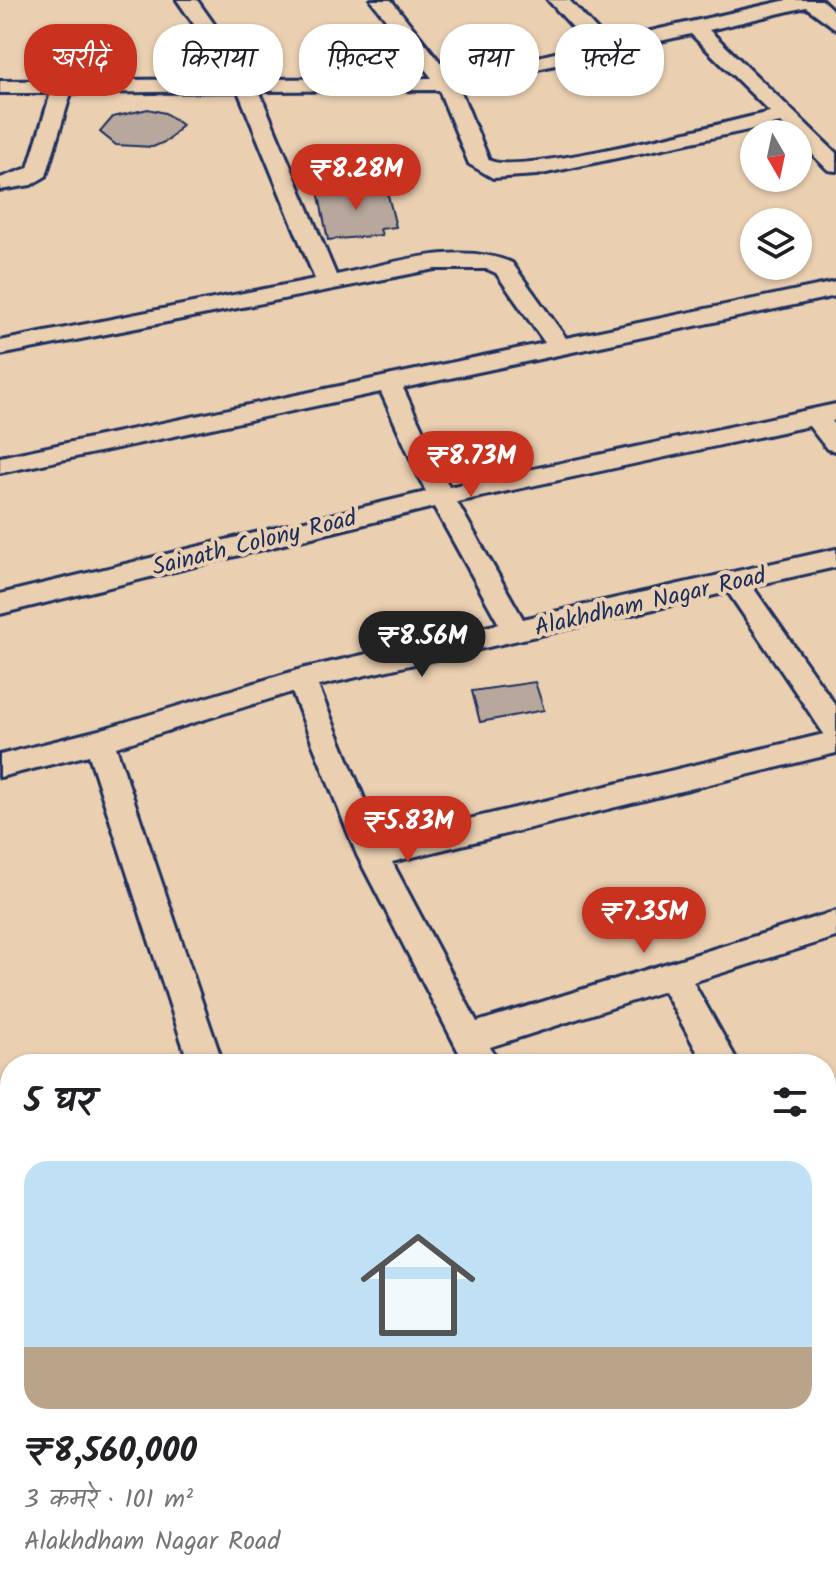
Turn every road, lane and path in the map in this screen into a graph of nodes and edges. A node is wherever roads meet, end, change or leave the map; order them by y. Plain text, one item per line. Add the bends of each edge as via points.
1 (187, 0) edge
2 (381, 0) edge
3 (558, 0) edge
4 (705, 0) edge
5 (811, 0) edge
6 (725, 19) junction
7 (836, 23) edge
8 (204, 24) edge
9 (580, 24) edge
10 (695, 27) junction
11 (664, 35) edge
12 (440, 75) edge
13 (283, 83) edge
14 (440, 84) edge
15 (0, 87) edge
16 (24, 87) edge
17 (60, 96) edge
18 (250, 96) edge
19 (452, 96) edge
20 (787, 115) junction
21 (836, 165) edge
22 (0, 184) edge
23 (329, 284) junction
24 (836, 289) edge
25 (0, 348) edge
26 (561, 349) junction
27 (390, 385) junction
28 (826, 414) edge
29 (836, 443) edge
30 (0, 465) edge
31 (441, 497) junction
32 (836, 558) edge
33 (735, 582) junction
34 (0, 604) edge
35 (517, 632) junction
36 (301, 679) junction
37 (836, 728) edge
38 (99, 741) junction
39 (836, 742) edge
40 (0, 766) edge
41 (372, 855) junction
42 (836, 924) edge
43 (672, 975) junction
44 (476, 1052) edge
45 (203, 1054) edge
46 (716, 1054) edge

1 - 8 street
2 - 12 street
3 - 9 street
4 - 6 street
5 - 6 street
5 - 7 street
6 - 10 street
10 - 11 street
10 - 20 street
13 - 14 street
15 - 16 street
17 - 22 street via 38,171
18 - 23 street
19 - 20 street via 480,164 493,172 537,169
20 - 21 street
23 - 25 street
23 - 26 street via 435,262 490,262 504,268
24 - 26 street
26 - 27 street
27 - 30 street
27 - 31 street
28 - 29 street
28 - 31 street, Sainath Colony Road
31 - 34 street, Sainath Colony Road
31 - 35 street
32 - 33 street, Alakhdham Nagar Road
33 - 35 street, Alakhdham Nagar Road
33 - 37 street
35 - 36 street, Alakhdham Nagar Road
36 - 38 street, Alakhdham Nagar Road
36 - 41 street
38 - 40 street, Alakhdham Nagar Road
38 - 45 street
39 - 41 street
41 - 44 street
42 - 43 street
43 - 44 street
43 - 46 street

